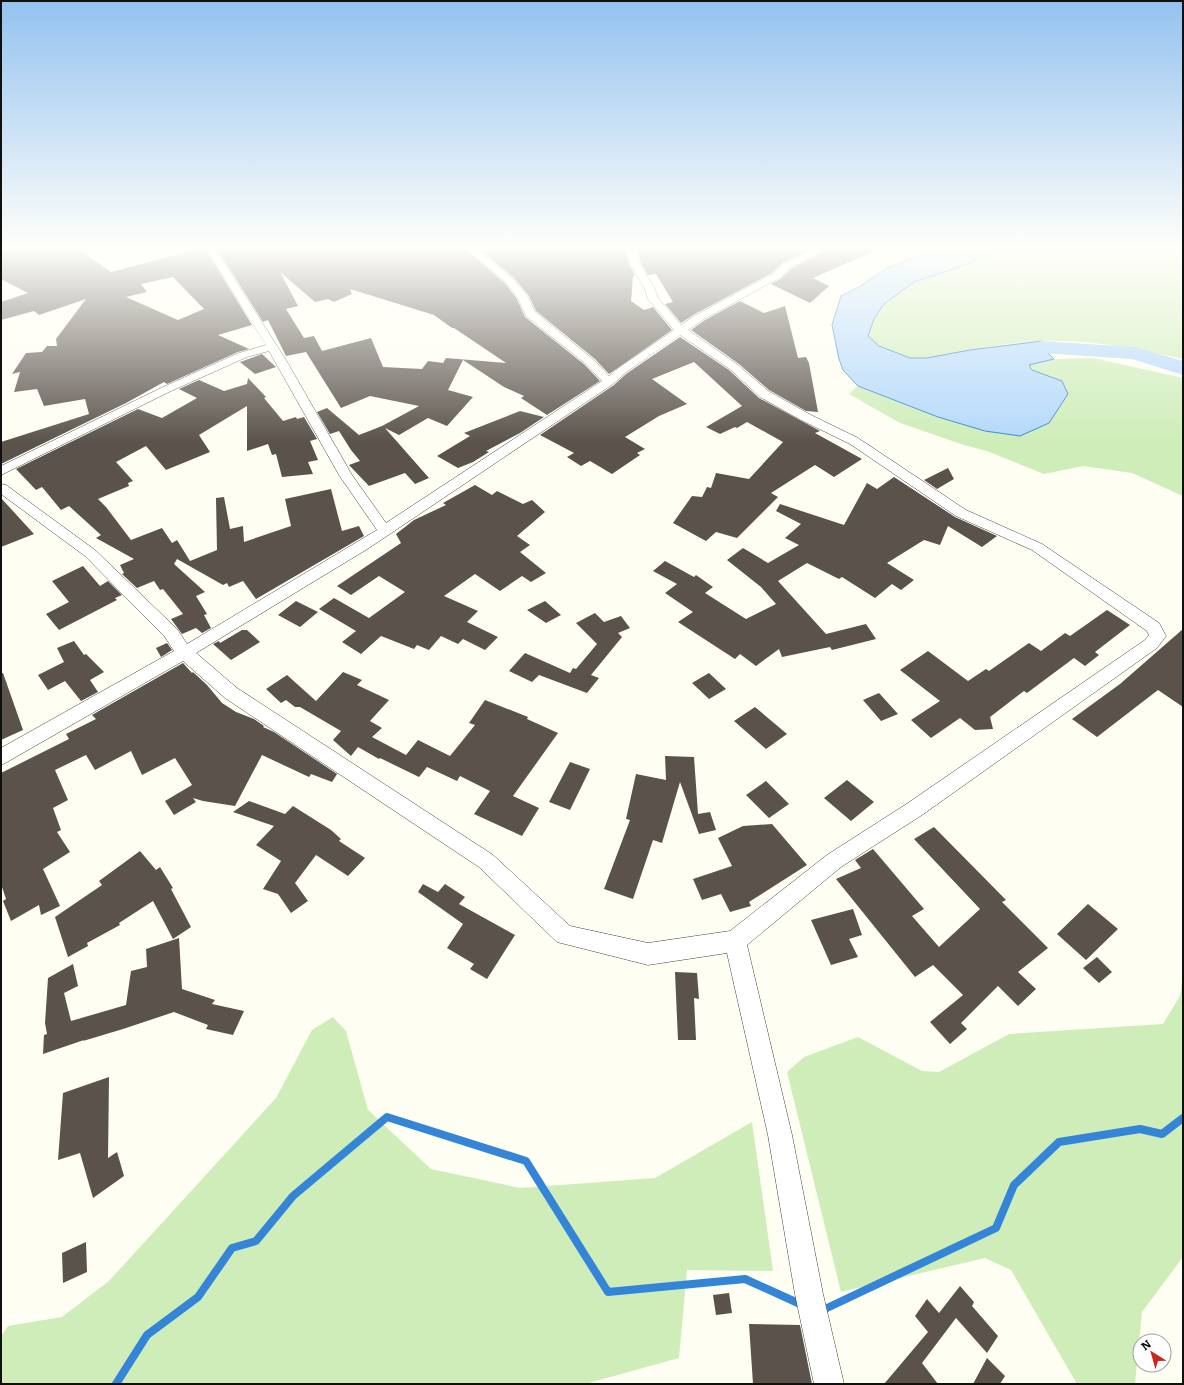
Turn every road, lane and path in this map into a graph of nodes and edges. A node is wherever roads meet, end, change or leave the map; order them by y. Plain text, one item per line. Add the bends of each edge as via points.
1 (250, 314) edge
2 (530, 314) edge
3 (666, 314) edge
4 (706, 314) edge
5 (680, 330) junction
6 (271, 347) junction
7 (609, 382) junction
8 (1, 471) edge
9 (1, 488) edge
10 (385, 531) junction
11 (184, 652) junction
12 (1, 757) edge
13 (734, 942) junction
14 (829, 1384) edge

1 - 6 street
2 - 7 street via 590,362
3 - 5 street
4 - 5 street
5 - 7 street
5 - 13 street via 734,367 764,394 854,441 961,513 1037,547 1153,627 1158,636 921,804 834,861
6 - 8 street via 243,355 167,389
6 - 10 street via 329,448 369,512
7 - 10 street
9 - 11 street via 90,553 172,633
10 - 11 street
11 - 12 street
11 - 13 street via 230,693 486,861 564,935 648,954
13 - 14 street via 780,1135 809,1294

